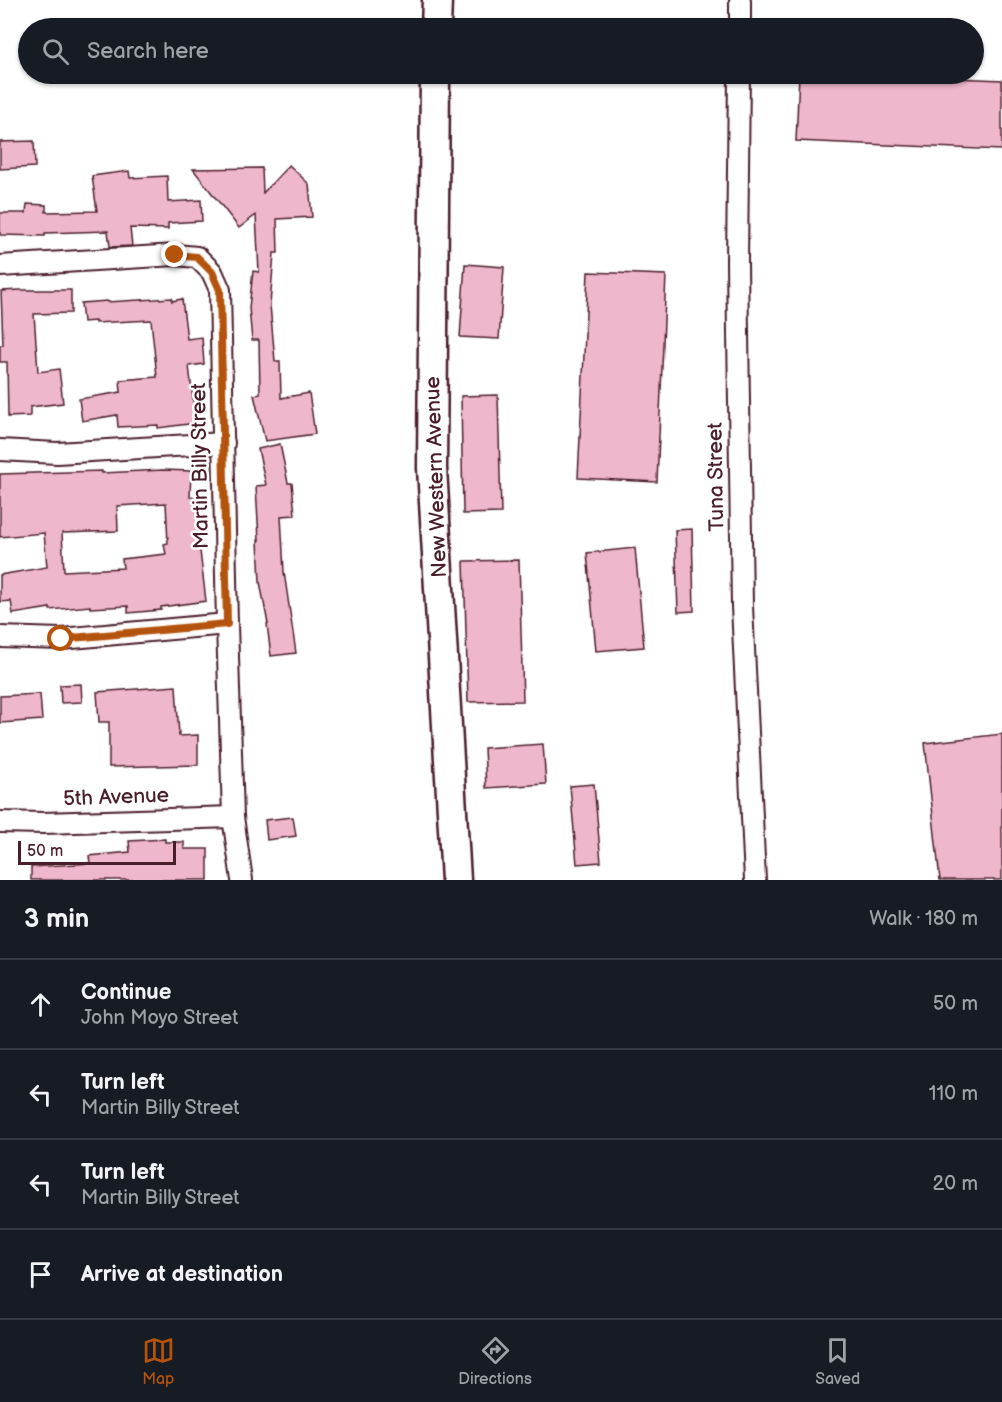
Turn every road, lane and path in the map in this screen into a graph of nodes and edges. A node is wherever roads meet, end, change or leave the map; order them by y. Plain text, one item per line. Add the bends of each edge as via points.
1 (437, 0) edge
2 (740, 0) edge
3 (436, 18) edge
4 (740, 18) edge
5 (435, 84) edge
6 (739, 84) edge
7 (0, 266) edge
8 (224, 443) junction
9 (0, 450) edge
10 (227, 624) junction
11 (0, 637) edge
12 (233, 817) junction
13 (0, 822) edge
14 (242, 880) edge
15 (456, 880) edge
16 (755, 880) edge

1 - 3 street
2 - 4 street
5 - 15 street, New Western Avenue via 432,468
6 - 16 street, Tuna Street via 742,606
7 - 8 street, Martin Billy Street via 175,255 197,257 212,272 220,290
8 - 9 street via 57,453
8 - 10 street, Martin Billy Street
10 - 11 street via 61,639
10 - 12 street, Martin Billy Street
12 - 13 street, 5th Avenue
12 - 14 street, Martin Billy Street

